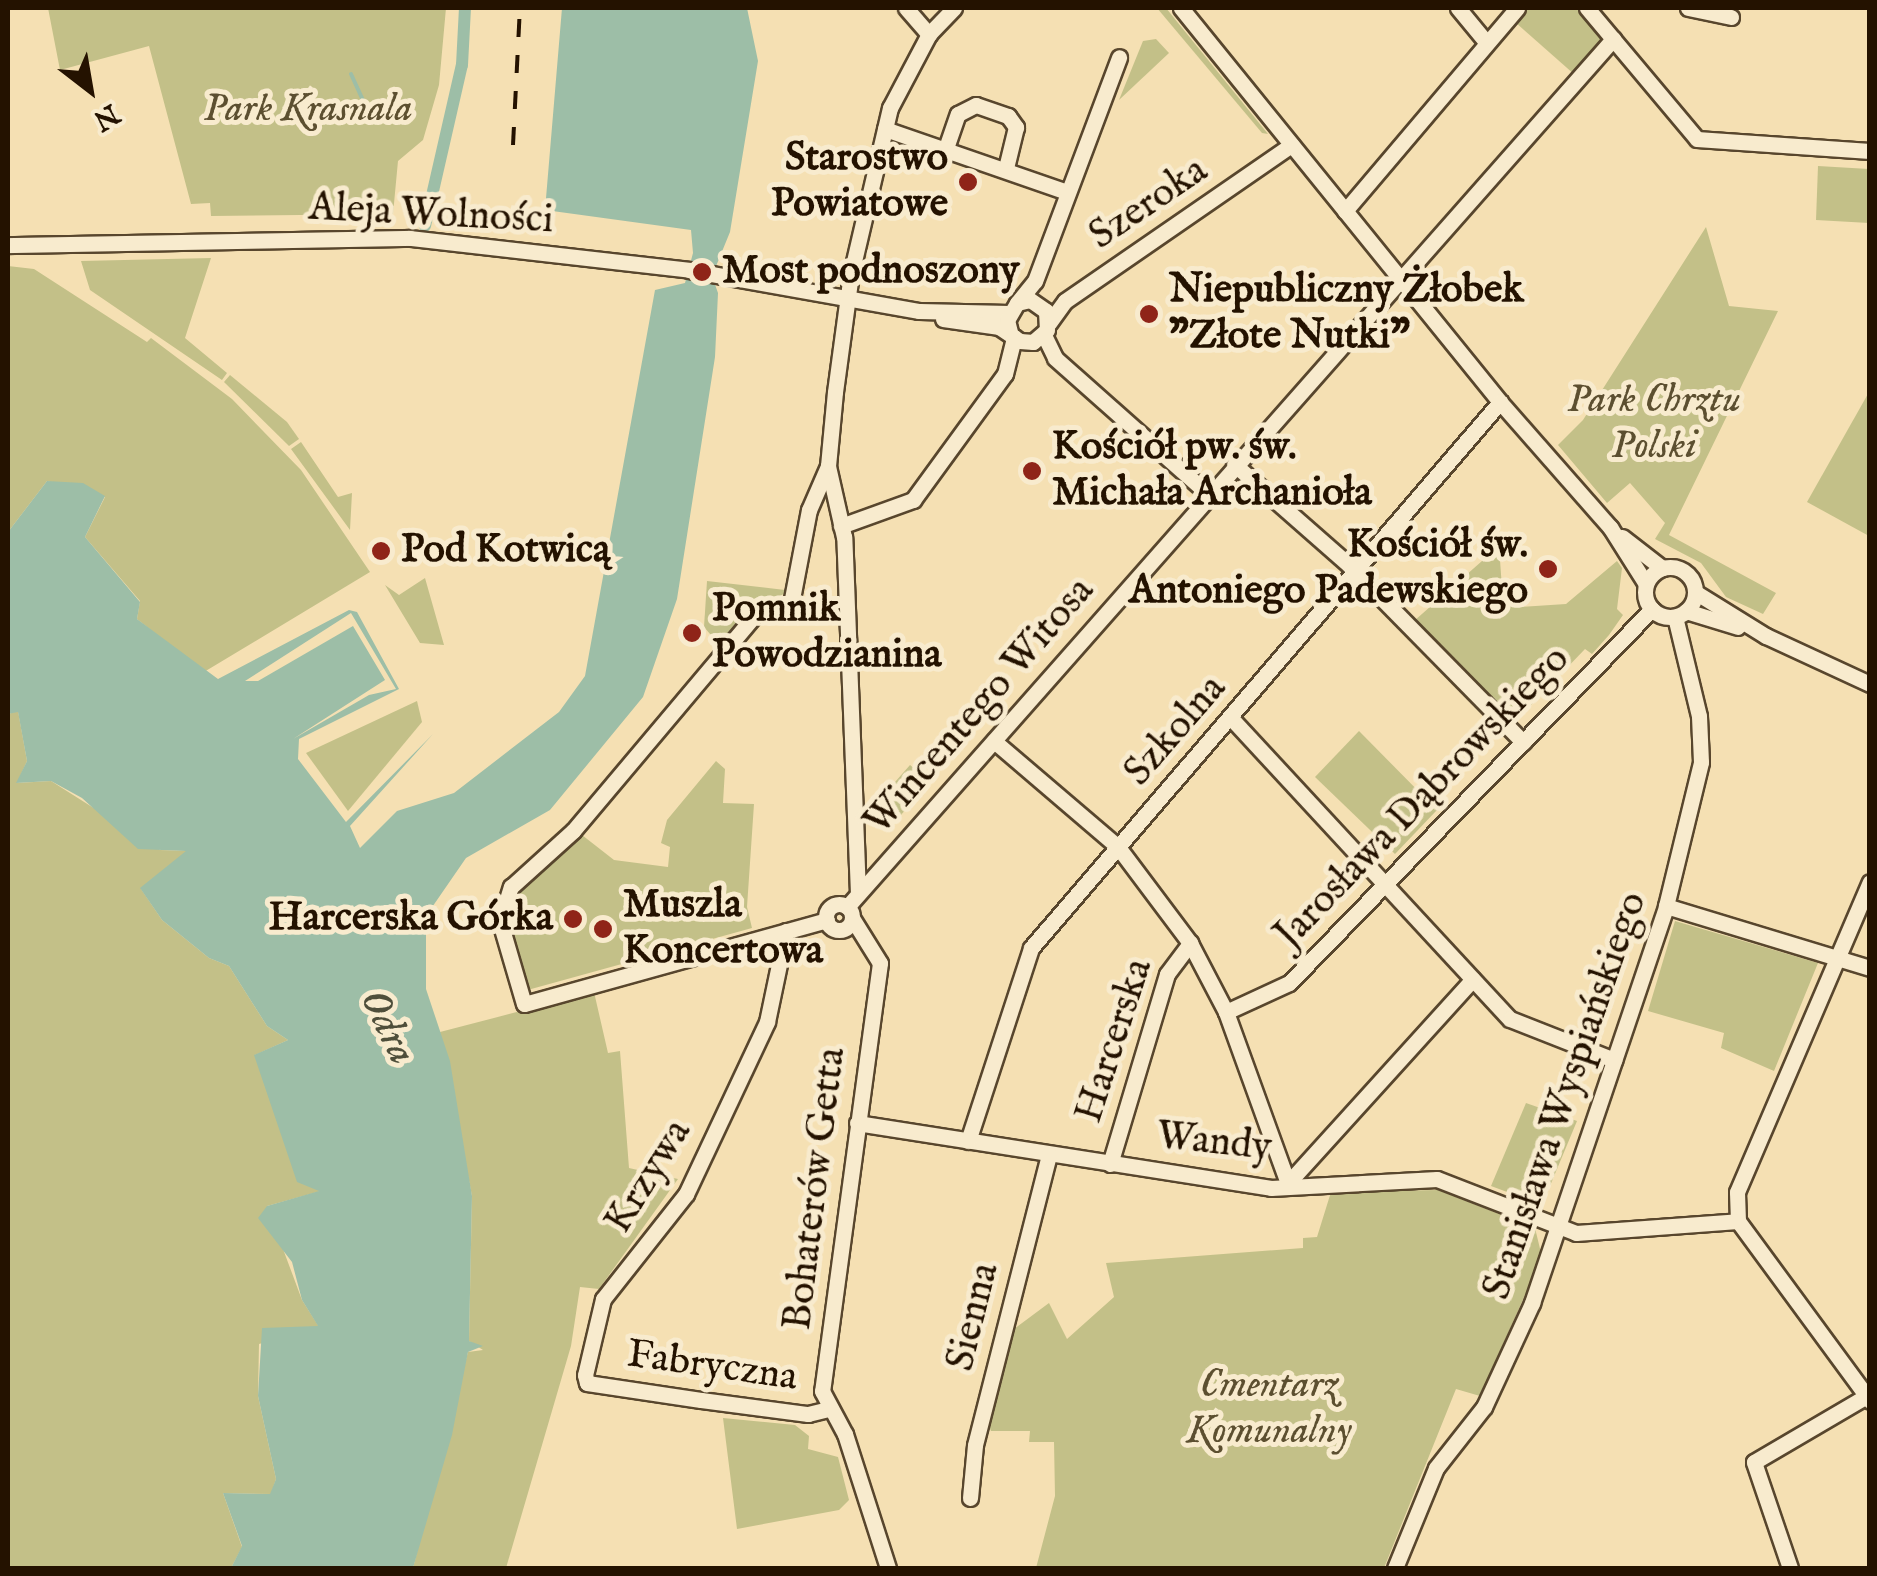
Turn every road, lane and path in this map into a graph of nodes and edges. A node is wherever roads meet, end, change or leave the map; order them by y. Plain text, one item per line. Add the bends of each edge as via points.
1 (906, 8) edge
2 (954, 8) edge
3 (1181, 8) edge
4 (1458, 8) edge
5 (1517, 8) edge
6 (1587, 8) edge
7 (1688, 8) edge
8 (1732, 17) dead end
9 (929, 34) junction
10 (1613, 39) junction
11 (1487, 44) junction
12 (1119, 57) dead end
13 (885, 129) junction
14 (1291, 145) junction
15 (946, 148) junction
16 (1870, 151) edge
17 (1006, 168) junction
18 (1067, 192) junction
19 (1346, 211) junction
20 (8, 244) edge
21 (1398, 278) junction
22 (1035, 281) junction
23 (847, 298) junction
24 (1042, 306) junction
25 (1013, 308) junction
26 (919, 311) junction
27 (1046, 329) junction
28 (1012, 335) junction
29 (1500, 402) junction
30 (1234, 464) junction
31 (828, 466) junction
32 (1208, 494) junction
33 (842, 526) junction
34 (1610, 527) junction
35 (1662, 568) junction
36 (1355, 571) junction
37 (1646, 584) junction
38 (1695, 592) junction
39 (1652, 610) junction
40 (1680, 614) junction
41 (1766, 636) junction
42 (1870, 684) edge
43 (1231, 718) junction
44 (994, 741) junction
45 (1523, 742) junction
46 (1118, 848) junction
47 (1870, 882) edge
48 (1385, 884) junction
49 (852, 906) junction
50 (1666, 906) junction
51 (832, 925) junction
52 (786, 931) junction
53 (1190, 943) junction
54 (1834, 955) junction
55 (1870, 968) edge
56 (876, 975) junction
57 (1473, 979) junction
58 (1226, 1012) junction
59 (1614, 1060) junction
60 (857, 1123) junction
61 (968, 1141) junction
62 (1049, 1154) junction
63 (1110, 1164) junction
64 (1288, 1184) junction
65 (1738, 1221) junction
66 (1557, 1227) junction
67 (587, 1383) joint
68 (1869, 1397) edge
69 (828, 1409) junction
70 (970, 1498) dead end
71 (888, 1568) edge
72 (1394, 1568) edge
73 (1790, 1568) edge

1 - 9 street
2 - 9 street
3 - 14 street
4 - 11 street
5 - 11 street
6 - 10 street
7 - 8 street
9 - 13 street
10 - 16 street via 1704,142
10 - 21 street, Wincentego Witosa
11 - 19 street
12 - 18 street
13 - 15 street
13 - 23 street
14 - 19 street
14 - 27 street, Szeroka via 1066,301
15 - 17 street
15 - 17 street via 958,114 976,105 1008,116 1016,127
17 - 18 street
18 - 22 street
19 - 21 street
20 - 23 street, Aleja Wolności via 410,238 689,270
21 - 29 street
21 - 30 street, Wincentego Witosa
22 - 24 street
22 - 25 street
23 - 26 street, Aleja Wolności
23 - 31 street
24 - 25 street
24 - 27 street
25 - 26 street
25 - 28 street
26 - 28 street
27 - 28 street via 1026,342
27 - 32 street via 1055,358
28 - 33 street via 1005,374 913,500
29 - 34 street
29 - 36 street, Szkolna
30 - 32 street, Wincentego Witosa
30 - 36 street
31 - 33 street
31 - 52 street via 806,524 791,604 758,611 573,831 502,901 504,951 524,1004
32 - 44 street, Wincentego Witosa
33 - 49 street
34 - 35 street
34 - 37 street
35 - 37 street
35 - 38 street via 1686,573
36 - 43 street, Szkolna
36 - 45 street
37 - 39 street
38 - 40 street
38 - 41 street
39 - 40 street
39 - 45 street, Jarosława Dąbrowskiego
40 - 41 street
40 - 50 street, Stanisława Wyspiańskiego via 1701,747
41 - 42 street
43 - 46 street, Szkolna
43 - 48 street
44 - 46 street
44 - 49 street, Wincentego Witosa
45 - 48 street, Jarosława Dąbrowskiego
46 - 53 street
46 - 61 street, Szkolna via 1030,948
47 - 54 street
48 - 57 street
48 - 58 street, Jarosława Dąbrowskiego via 1284,988
49 - 51 street, Wincentego Witosa
49 - 56 street, Bohaterów Getta via 878,954
50 - 54 street
50 - 59 street, Stanisława Wyspiańskiego
51 - 52 street
51 - 56 street via 866,954
52 - 67 street, Krzywa via 773,1002 686,1194 603,1299
53 - 58 street
53 - 63 street, Harcerska via 1167,974
54 - 55 street
54 - 65 street via 1737,1192
56 - 60 street, Bohaterów Getta
57 - 59 street via 1516,1024
57 - 64 street
58 - 64 street
59 - 66 street, Stanisława Wyspiańskiego
60 - 61 street, Wandy
60 - 69 street, Bohaterów Getta via 822,1391
61 - 62 street, Wandy
62 - 63 street, Wandy
62 - 70 street, Sienna via 975,1445
63 - 64 street, Wandy via 1271,1188
64 - 66 street, Wandy via 1437,1179
65 - 66 street, Wandy via 1576,1233
65 - 68 street
66 - 72 street, Stanisława Wyspiańskiego via 1490,1396 1444,1454
67 - 69 street, Fabryczna via 808,1414
68 - 73 street via 1754,1462
69 - 71 street via 845,1434

